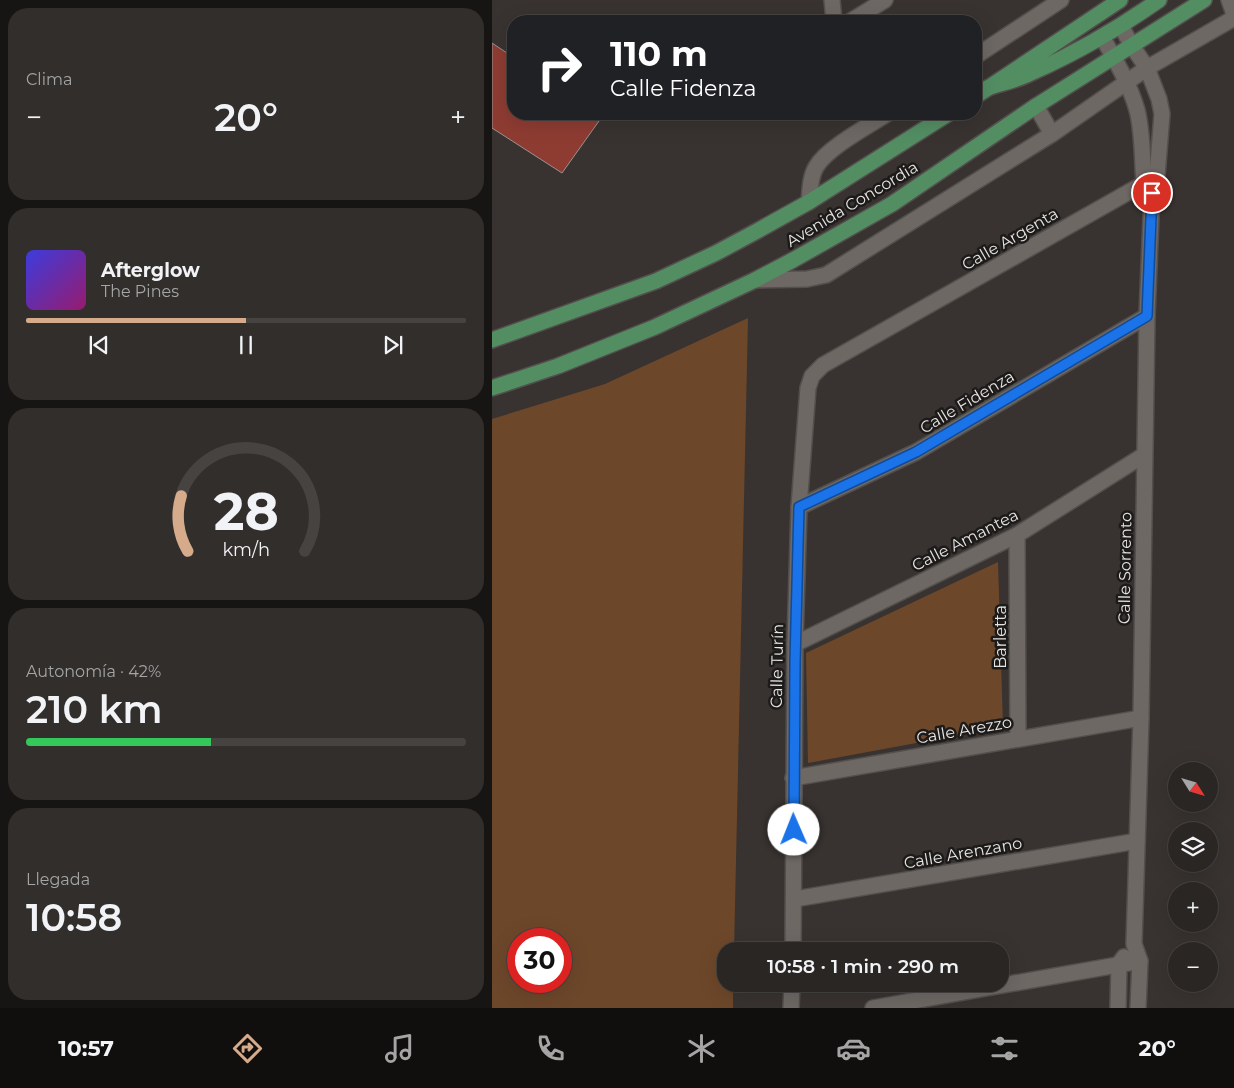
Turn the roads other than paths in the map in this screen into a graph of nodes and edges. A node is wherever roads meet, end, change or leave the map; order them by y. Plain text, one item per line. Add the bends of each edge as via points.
1 (832, 0) edge
2 (885, 0) edge
3 (1061, 0) edge
4 (1120, 0) edge
5 (1159, 0) edge
6 (1204, 0) edge
7 (1229, 0) edge
8 (1234, 14) edge
9 (833, 15) edge
10 (861, 15) edge
11 (1234, 18) edge
12 (1121, 26) junction
13 (1102, 37) junction
14 (1132, 46) junction
15 (982, 52) edge
16 (1114, 58) junction
17 (1147, 68) junction
18 (1126, 83) junction
19 (982, 92) edge
20 (1036, 106) junction
21 (878, 120) edge
22 (939, 120) edge
23 (1052, 134) junction
24 (1151, 184) junction
25 (810, 202) junction
26 (756, 280) junction
27 (1147, 316) junction
28 (492, 340) edge
29 (810, 381) joint
30 (492, 388) edge
31 (1144, 455) junction
32 (799, 507) junction
33 (1017, 535) junction
34 (795, 644) junction
35 (1141, 718) junction
36 (1018, 738) junction
37 (793, 778) junction
38 (1137, 841) junction
39 (795, 899) junction
40 (793, 942) edge
41 (1134, 944) junction
42 (1140, 961) junction
43 (1120, 964) junction
44 (792, 992) edge
45 (792, 1008) edge
46 (874, 1008) edge
47 (1118, 1008) edge
48 (1138, 1008) edge

1 - 9 street
2 - 10 street
3 - 15 street
4 - 19 main road
5 - 12 main road
6 - 14 main road, Avenida Concordia
7 - 8 street
11 - 17 street
12 - 13 main road
12 - 14 street, Calle Sorrento
13 - 16 street
13 - 19 main road via 1030,74
14 - 16 main road, Avenida Concordia
14 - 17 street, Calle Sorrento
16 - 18 street
16 - 20 main road, Avenida Concordia
17 - 18 street
17 - 24 street, Calle Sorrento via 1162,114
18 - 23 street
18 - 24 street via 1140,123
20 - 23 street
20 - 26 main road, Avenida Concordia via 892,204
21 - 25 street via 827,154 815,168
22 - 25 main road, Avenida Concordia
23 - 26 street via 826,275 807,279
24 - 27 street, Calle Sorrento
24 - 29 street, Calle Argenta via 823,365
25 - 28 main road, Avenida Concordia via 656,280
26 - 30 main road, Avenida Concordia via 655,327 558,366
27 - 31 street, Calle Sorrento
27 - 32 street, Calle Fidenza via 916,452
29 - 32 street, Calle Turín
31 - 33 street, Calle Amantea
31 - 35 street, Calle Sorrento
32 - 34 street, Calle Turín
33 - 34 street, Calle Amantea
33 - 36 street, Barletta
34 - 37 street, Calle Turín
35 - 36 street, Calle Arezzo
35 - 38 street, Calle Sorrento
36 - 37 street, Calle Arezzo
37 - 39 street, Calle Turín
38 - 39 street, Calle Arenzano
38 - 41 street, Calle Sorrento
39 - 40 street, Calle Turín
41 - 42 street, Calle Sorrento
41 - 43 street
42 - 43 street
42 - 48 street, Calle Sorrento
43 - 46 street
43 - 47 street
44 - 45 street

